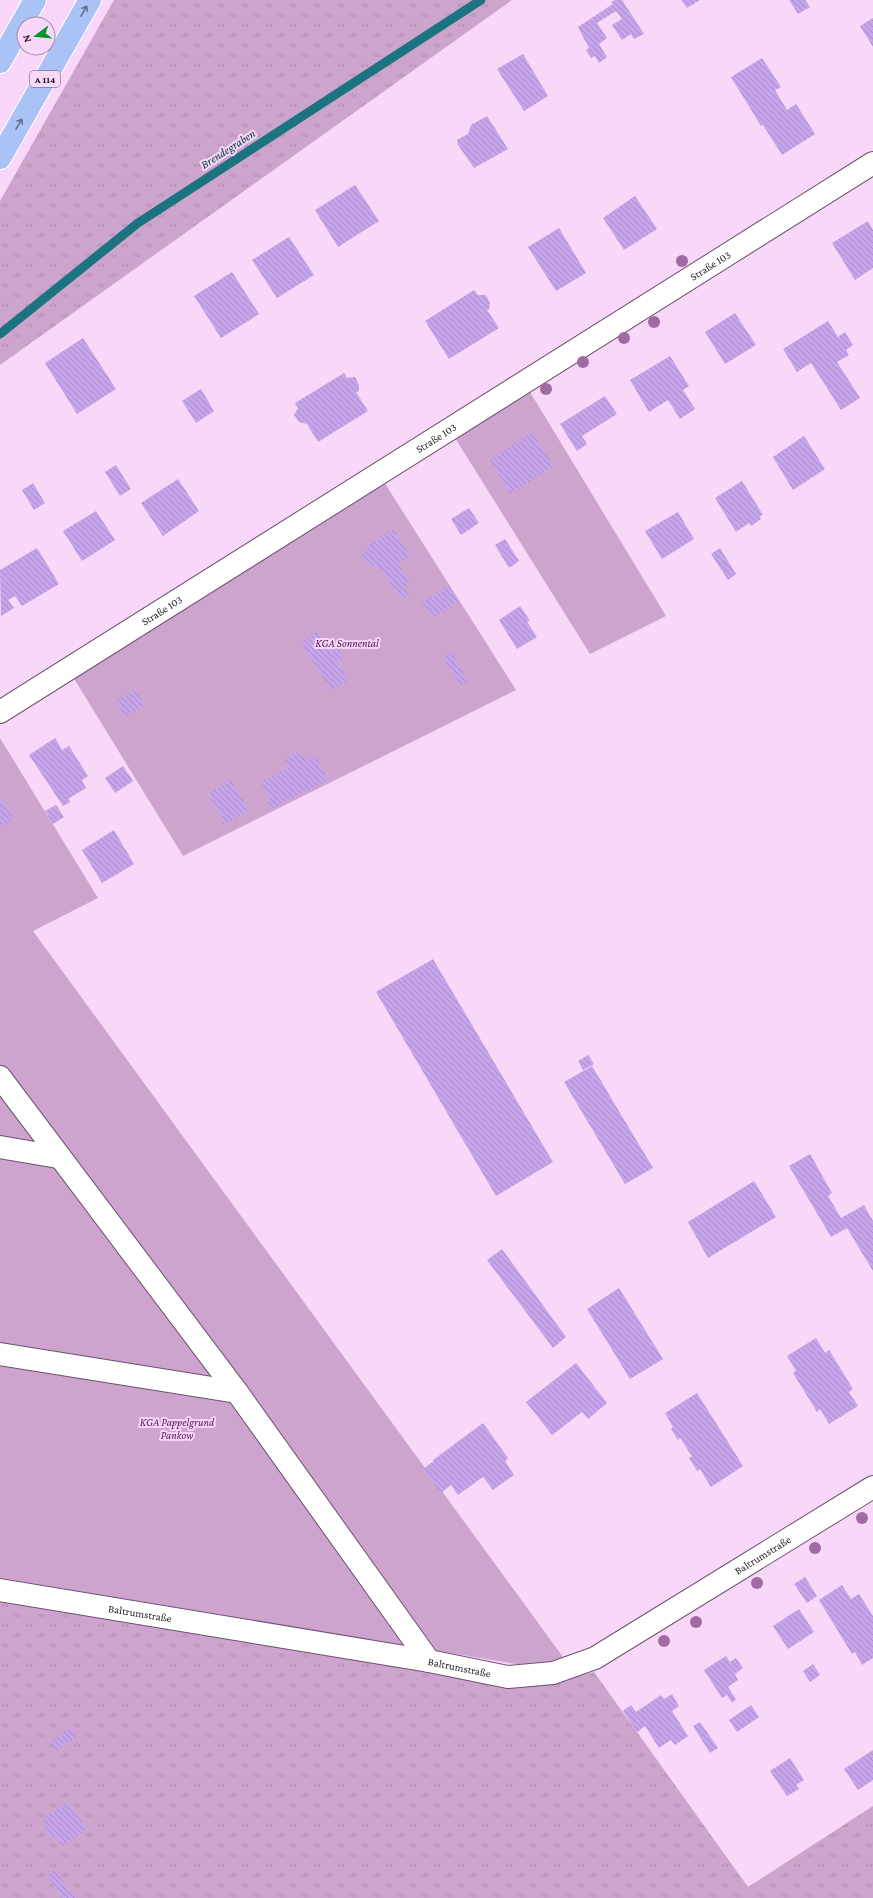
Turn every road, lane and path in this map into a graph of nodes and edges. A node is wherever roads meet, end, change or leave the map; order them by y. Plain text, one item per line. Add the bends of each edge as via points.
1 (35, 0) edge
2 (90, 0) edge
3 (0, 62) edge
4 (0, 158) edge
5 (873, 164) edge
6 (0, 712) edge
7 (0, 1077) edge
8 (0, 1147) edge
9 (58, 1157) junction
10 (0, 1354) edge
11 (237, 1392) junction
12 (873, 1486) edge
13 (0, 1590) edge
14 (429, 1661) junction

1 - 3 highway
4 -> 2 highway, A 114
5 - 6 street, Straße 103
7 - 9 street
8 - 9 street
9 - 11 street
10 - 11 street
11 - 14 street
12 - 14 street, Baltrumstraße via 594,1658 552,1673 508,1676
13 - 14 street, Baltrumstraße

